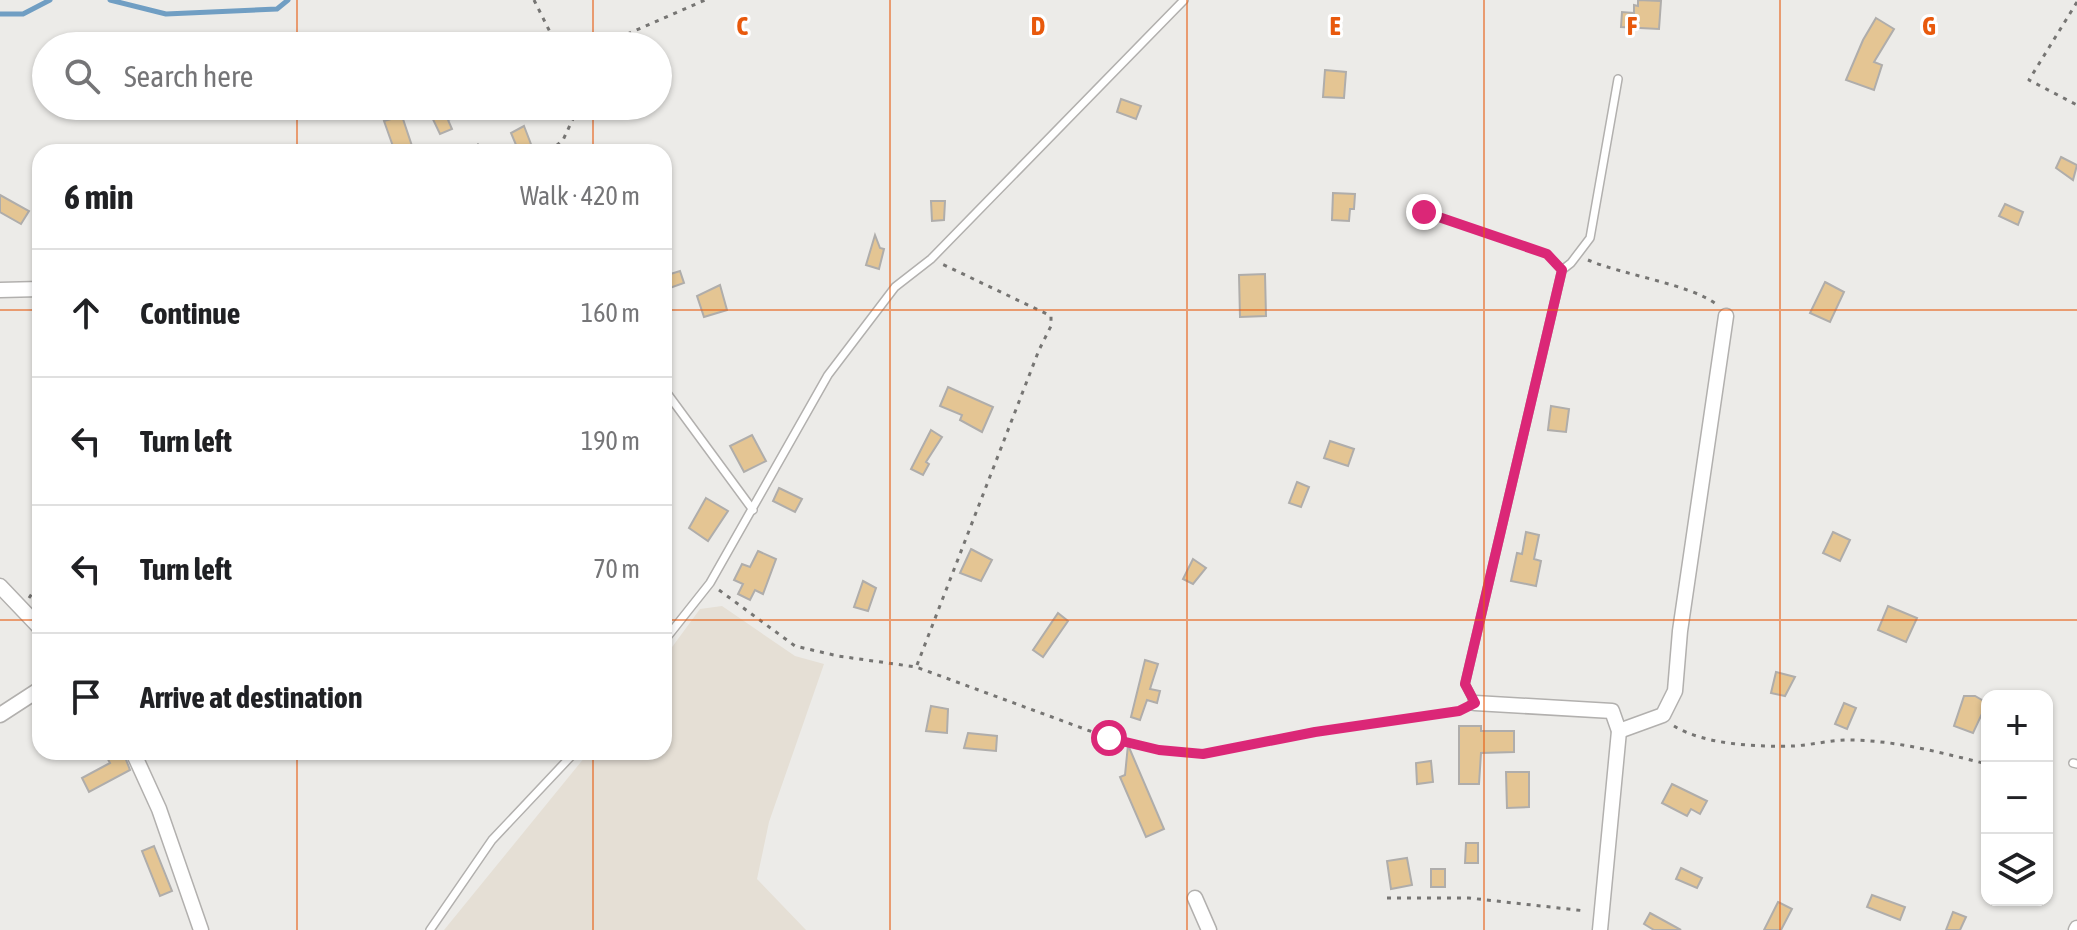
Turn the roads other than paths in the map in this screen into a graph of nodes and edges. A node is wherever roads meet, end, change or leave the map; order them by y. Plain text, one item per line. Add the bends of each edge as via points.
1 (1184, 0) edge
2 (1618, 79) dead end
3 (32, 289) edge
4 (0, 290) edge
5 (1726, 316) road end
6 (672, 400) edge
7 (753, 510) junction
8 (0, 586) edge
9 (32, 620) edge
10 (672, 631) edge
11 (32, 694) edge
12 (1475, 703) joint
13 (0, 715) edge
14 (1619, 731) junction
15 (137, 760) edge
16 (567, 760) edge
17 (1195, 898) dead end
18 (201, 930) edge
19 (430, 930) edge
20 (1209, 930) edge
21 (1600, 930) edge

1 - 7 lane via 931,259 895,287 828,375
2 - 12 lane via 1590,238 1562,270 1465,684
3 - 4 street
5 - 14 street via 1675,691 1663,715
6 - 7 lane
7 - 10 lane via 710,583
8 - 9 street
11 - 13 street
12 - 14 street via 1612,711
14 - 21 street
15 - 18 street
16 - 19 lane via 492,840
17 - 20 street

